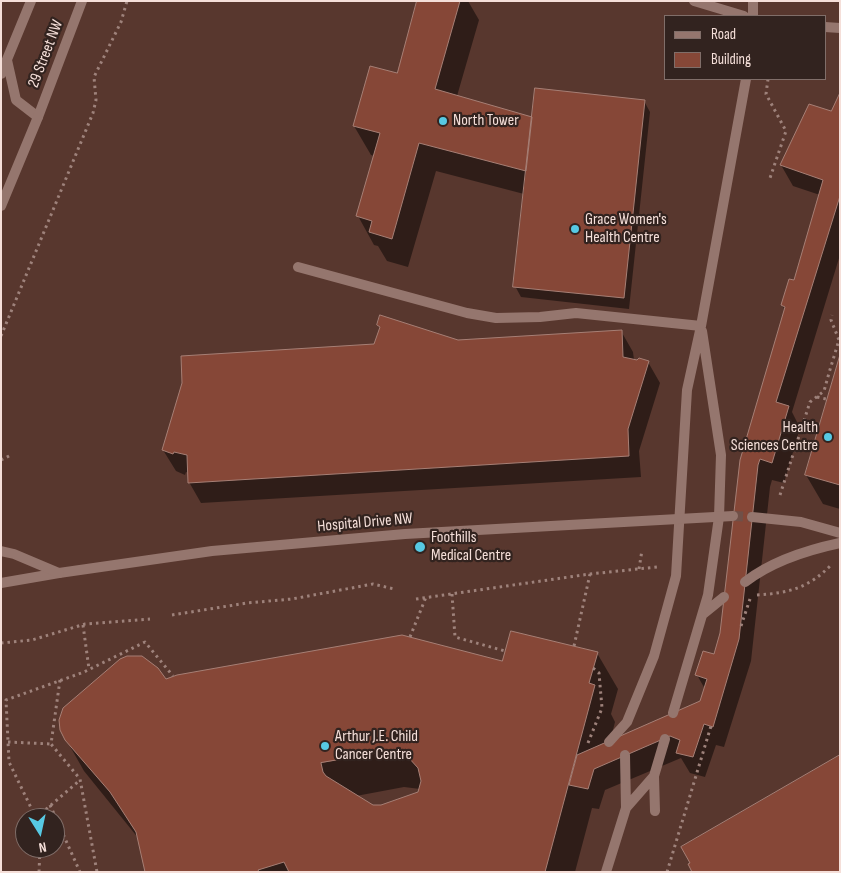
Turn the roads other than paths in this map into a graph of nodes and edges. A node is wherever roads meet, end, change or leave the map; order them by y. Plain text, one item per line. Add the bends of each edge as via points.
1 (31, 1) edge
2 (82, 1) edge
3 (694, 1) edge
4 (753, 1) edge
5 (741, 15) edge
6 (753, 15) edge
7 (826, 27) edge
8 (840, 28) edge
9 (7, 59) junction
10 (1, 74) edge
11 (746, 80) edge
12 (38, 118) junction
13 (1, 206) edge
14 (298, 267) dead end
15 (701, 326) junction
16 (733, 516) tunnel mouth
17 (719, 517) junction
18 (752, 517) tunnel mouth
19 (680, 518) junction
20 (840, 533) edge
21 (840, 543) edge
22 (1, 551) edge
23 (59, 573) junction
24 (745, 582) dead end
25 (1, 583) edge
26 (724, 597) dead end
27 (703, 614) junction
28 (673, 713) dead end
29 (627, 722) junction
30 (626, 734) dead end
31 (665, 739) dead end
32 (609, 742) dead end
33 (625, 755) dead end
34 (654, 776) junction
35 (626, 808) junction
36 (655, 811) dead end
37 (606, 872) edge

1 - 9 street, 29 Street NW
2 - 12 street, 29 Street NW
3 - 5 street
4 - 6 street
7 - 8 street
9 - 10 street, 29 Street NW
9 - 12 street, 29 Street NW via 16,100
11 - 15 street
12 - 13 street, 29 Street NW
14 - 15 street via 496,318 576,313
15 - 17 street via 721,455
15 - 19 street via 687,390
16 - 17 street, Hospital Drive NW
17 - 19 street, Hospital Drive NW
17 - 27 street
18 - 20 street via 801,522
19 - 23 street, Hospital Drive NW via 405,534 212,551
19 - 29 street via 676,576 654,656
21 - 24 street via 814,548 759,571
22 - 23 street
23 - 25 street, Hospital Drive NW
26 - 27 street
27 - 28 street
29 - 30 street
29 - 32 street
31 - 34 street
33 - 35 street
34 - 35 street
34 - 36 street
35 - 37 street

